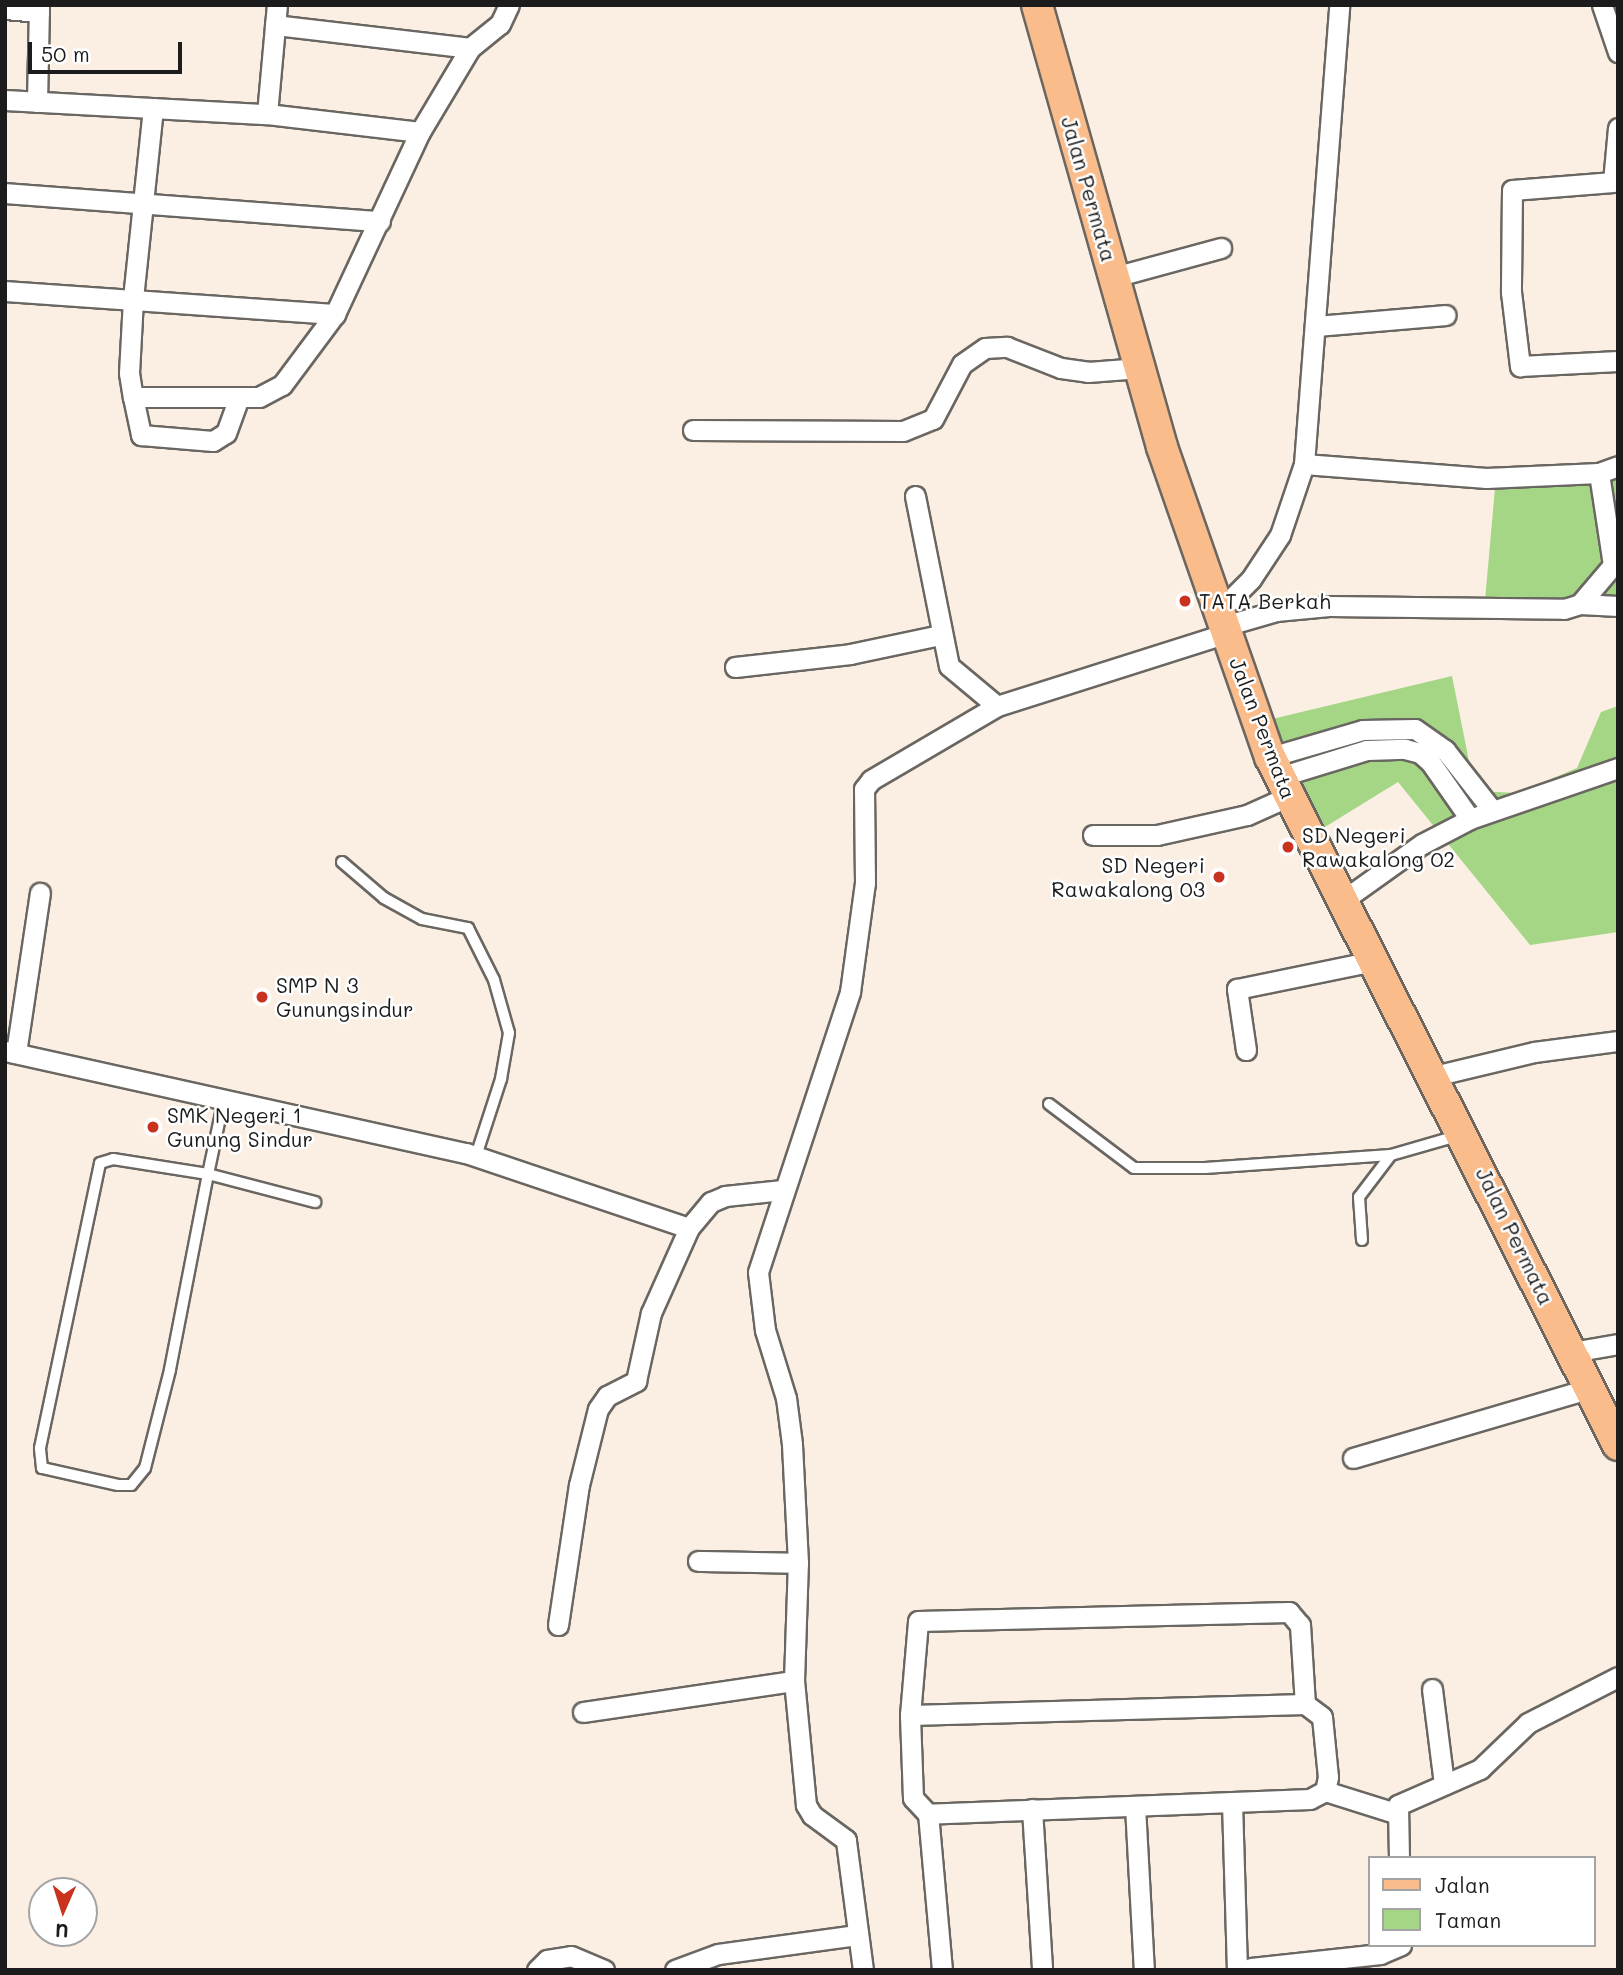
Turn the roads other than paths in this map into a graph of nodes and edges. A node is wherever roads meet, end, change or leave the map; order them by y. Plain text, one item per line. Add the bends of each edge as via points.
1 (509, 5) edge
2 (1037, 5) edge
3 (1339, 5) edge
4 (1602, 5) edge
5 (39, 8) edge
6 (5, 9) edge
7 (276, 15) edge
8 (470, 48) junction
9 (1618, 52) edge
10 (5, 100) edge
11 (37, 102) junction
12 (153, 107) junction
13 (267, 114) junction
14 (1618, 128) edge
15 (420, 132) junction
16 (5, 193) edge
17 (145, 200) junction
18 (380, 220) junction
19 (1221, 248) dead end
20 (1114, 277) junction
21 (5, 291) edge
22 (132, 299) junction
23 (335, 314) junction
24 (1447, 315) dead end
25 (1317, 326) junction
26 (1618, 361) edge
27 (1140, 368) junction
28 (133, 397) junction
29 (239, 398) junction
30 (693, 430) dead end
31 (1304, 464) junction
32 (1618, 466) edge
33 (1599, 474) junction
34 (915, 496) dead end
35 (1616, 570) edge
36 (1580, 604) junction
37 (1618, 606) edge
38 (1223, 623) junction
39 (940, 635) junction
40 (735, 667) dead end
41 (998, 706) junction
42 (1618, 768) edge
43 (1279, 777) junction
44 (1492, 810) junction
45 (1470, 819) junction
46 (1093, 835) dead end
47 (342, 862) dead end
48 (40, 893) dead end
49 (1342, 901) junction
50 (1374, 961) junction
51 (1618, 1041) edge
52 (1246, 1050) dead end
53 (10, 1052) edge
54 (1434, 1076) junction
55 (224, 1099) junction
56 (1049, 1104) dead end
57 (1464, 1134) junction
58 (1391, 1155) junction
59 (476, 1156) junction
60 (208, 1174) junction
61 (783, 1190) junction
62 (315, 1202) dead end
63 (689, 1228) junction
64 (1362, 1240) dead end
65 (1618, 1344) edge
66 (1572, 1352) junction
67 (1591, 1388) junction
68 (1618, 1445) edge
69 (1353, 1458) dead end
70 (698, 1561) dead end
71 (798, 1563) junction
72 (558, 1625) dead end
73 (1618, 1677) edge
74 (794, 1681) junction
75 (1432, 1689) dead end
76 (1305, 1704) junction
77 (583, 1712) dead end
78 (910, 1715) junction
79 (1444, 1784) junction
80 (1325, 1791) junction
81 (1232, 1802) junction
82 (1135, 1807) junction
83 (1032, 1809) junction
84 (1395, 1813) junction
85 (928, 1814) junction
86 (1399, 1856) edge
87 (857, 1935) junction
88 (1399, 1947) edge
89 (1381, 1962) edge
90 (1244, 1969) edge
91 (537, 1970) edge
92 (604, 1970) edge
93 (675, 1970) edge
94 (863, 1970) edge
95 (942, 1970) edge
96 (1042, 1970) edge
97 (1144, 1970) edge

1 - 8 street via 500,24
2 - 20 main road, Jalan Permata
3 - 25 street
4 - 9 street
5 - 6 street
5 - 11 street
7 - 8 street
7 - 13 street
8 - 15 street
10 - 11 street
11 - 12 street
12 - 13 street
12 - 17 street
13 - 15 street
14 - 26 street via 1613,182 1512,190 1511,292 1520,366
15 - 18 street
16 - 17 street
17 - 18 street
17 - 22 street
18 - 23 street
19 - 20 street
20 - 27 main road, Jalan Permata
21 - 22 street
22 - 23 street
22 - 28 street via 129,373
23 - 29 street via 282,385 259,397
24 - 25 street
25 - 31 street
27 - 30 street via 1088,372 1061,368 1007,347 985,348 962,364 933,419 903,431
27 - 38 main road, Jalan Permata
28 - 29 street
28 - 29 street via 141,435 213,441 226,433
31 - 33 street via 1486,478
31 - 38 street via 1280,534
32 - 33 street
33 - 35 street
34 - 39 street
35 - 36 street
36 - 37 street
36 - 38 street via 1564,609 1329,606
38 - 41 street
38 - 43 main road, Jalan Permata
39 - 40 street via 850,654
39 - 41 street via 949,666
41 - 61 street via 871,780 864,789 865,883 850,992
42 - 44 street
43 - 44 street via 1363,730 1415,729 1445,750
43 - 45 street via 1367,750 1405,749 1420,753 1431,763
43 - 46 street via 1247,814 1157,835
43 - 49 main road, Jalan Permata
44 - 45 street
45 - 49 street via 1422,844
47 - 59 lane via 384,898 422,919 468,928 494,980 509,1033 501,1079
48 - 53 street
49 - 50 main road, Jalan Permata
50 - 52 street via 1237,989
50 - 54 main road, Jalan Permata
51 - 54 street via 1534,1052
53 - 55 street
54 - 57 main road, Jalan Permata
55 - 59 street
55 - 60 lane
56 - 58 lane via 1134,1168 1205,1168
57 - 58 lane
57 - 66 main road, Jalan Permata
58 - 64 lane via 1359,1197
59 - 63 street
60 - 60 lane via 170,1370 145,1468 131,1485 42,1468 40,1448 57,1382 96,1169 113,1159
60 - 62 lane
61 - 63 street via 724,1196 711,1202
61 - 71 street via 758,1272 765,1330 789,1417
63 - 72 street via 651,1313 636,1381 607,1396 598,1409 579,1485
65 - 66 street
66 - 67 main road, Jalan Permata
67 - 68 main road, Jalan Permata
67 - 69 street
70 - 71 street
71 - 74 street
73 - 79 street via 1541,1715 1480,1769
74 - 77 street
74 - 87 street via 806,1805 812,1815 846,1840
75 - 79 street
76 - 78 street
76 - 78 street via 1300,1625 1289,1612 1276,1611 918,1621
76 - 80 street via 1322,1717 1328,1777
78 - 85 street via 913,1798
79 - 84 street via 1406,1799
80 - 81 street via 1310,1799
80 - 84 street
81 - 82 street
81 - 90 street
82 - 83 street
82 - 97 street
83 - 85 street
83 - 96 street
84 - 86 street
85 - 95 street
87 - 93 street via 718,1954
87 - 94 street
88 - 89 street
89 - 90 street
91 - 92 street via 547,1960 565,1956

